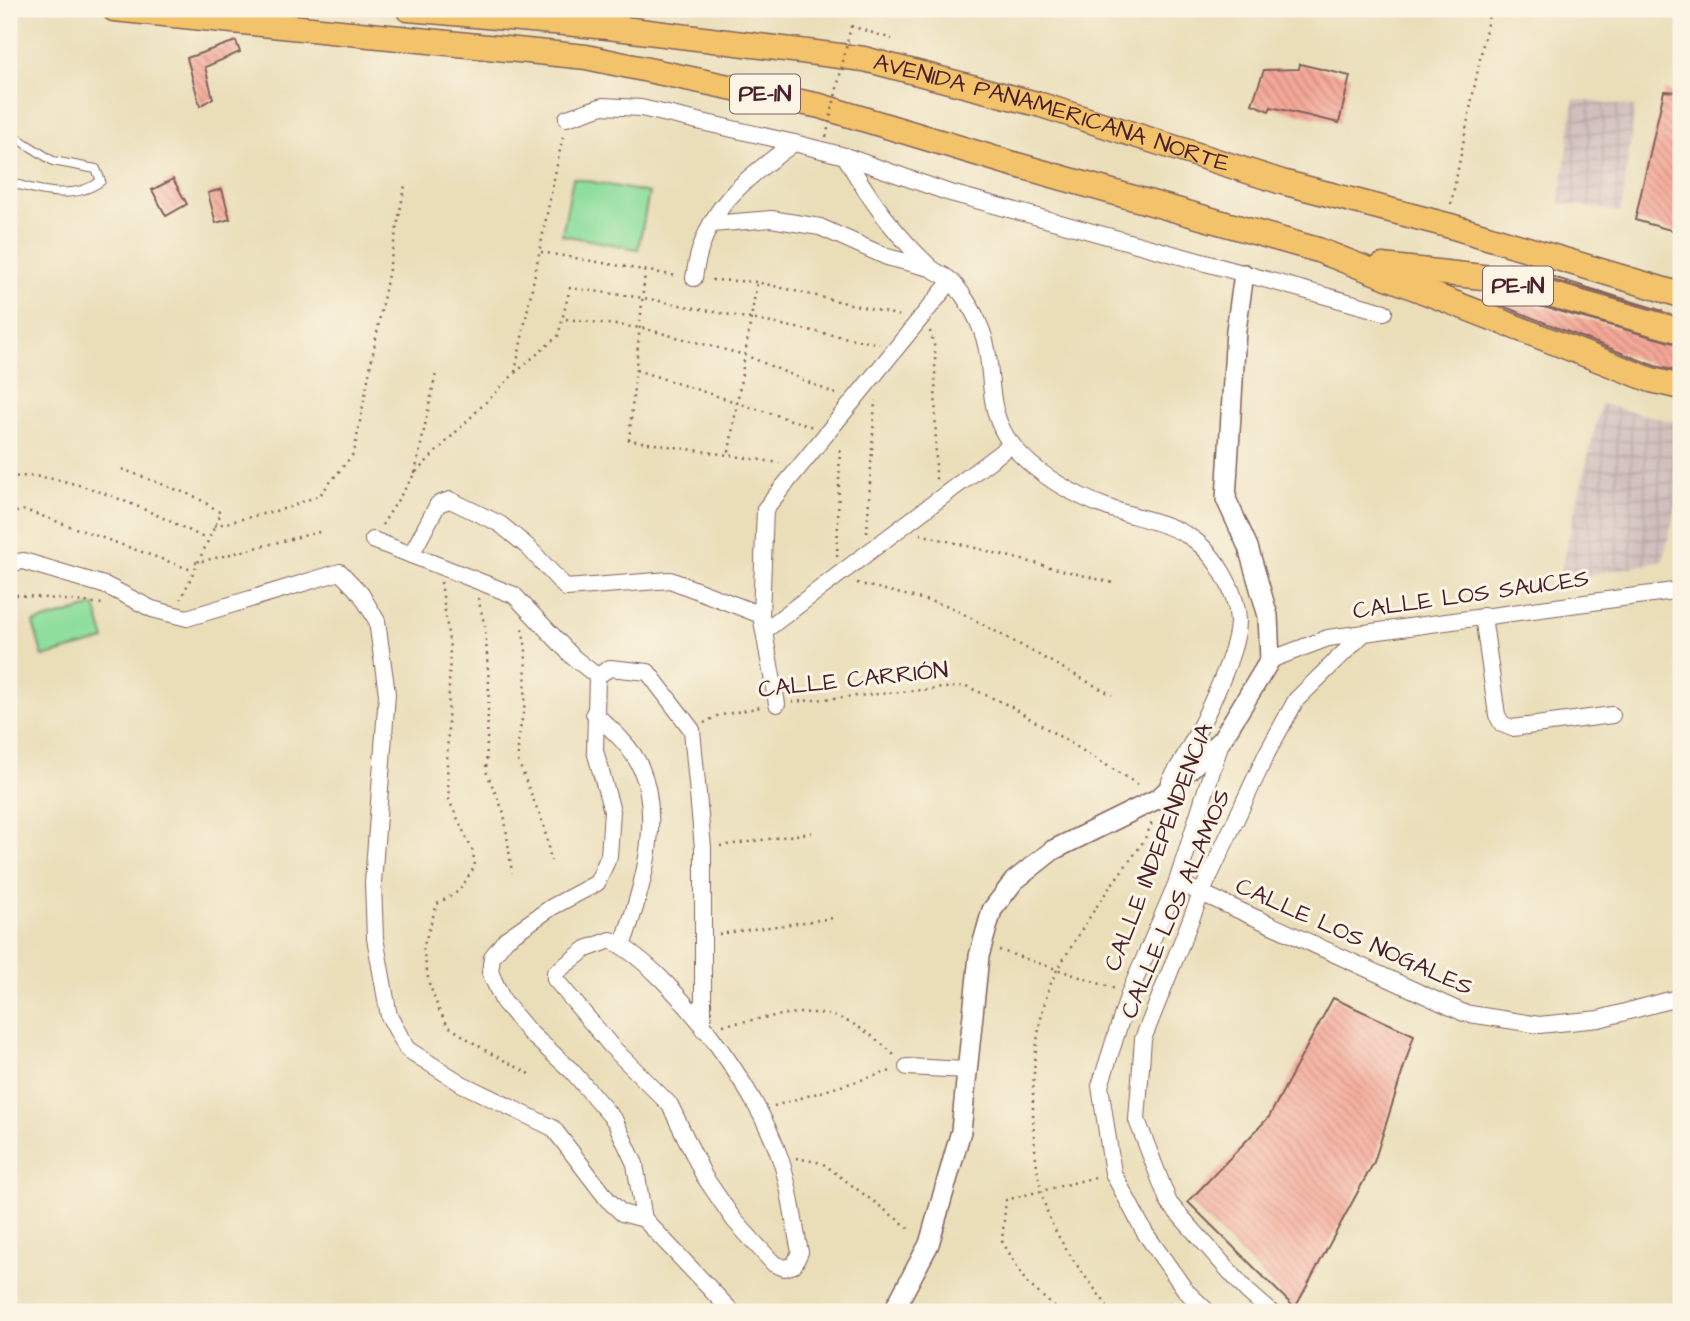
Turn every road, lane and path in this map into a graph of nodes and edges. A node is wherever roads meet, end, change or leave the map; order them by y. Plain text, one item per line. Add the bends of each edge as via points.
1 (114, 9) edge
2 (408, 9) edge
3 (1490, 9) edge
4 (892, 39) dead end
5 (567, 118) joint
6 (9, 133) edge
7 (826, 137) dead end
8 (794, 144) junction
9 (845, 156) junction
10 (9, 182) edge
11 (405, 185) dead end
12 (712, 224) junction
13 (1447, 225) junction
14 (541, 252) junction
15 (1350, 262) junction
16 (930, 268) junction
17 (645, 271) junction
18 (1244, 274) junction
19 (694, 278) junction
20 (951, 281) junction
21 (757, 282) junction
22 (1681, 295) edge
23 (644, 298) junction
24 (1384, 312) dead end
25 (565, 319) junction
26 (749, 321) junction
27 (922, 321) junction
28 (642, 328) junction
29 (1681, 331) edge
30 (898, 347) junction
31 (745, 355) junction
32 (636, 370) junction
33 (436, 373) dead end
34 (514, 373) junction
35 (876, 374) junction
36 (1681, 387) edge
37 (853, 402) junction
38 (737, 403) junction
39 (842, 417) junction
40 (829, 432) junction
41 (1012, 444) junction
42 (729, 453) junction
43 (801, 467) junction
44 (122, 469) dead end
45 (415, 473) junction
46 (9, 478) edge
47 (937, 502) junction
48 (9, 514) edge
49 (214, 526) junction
50 (902, 529) junction
51 (323, 531) dead end
52 (207, 539) junction
53 (373, 540) joint
54 (411, 555) junction
55 (865, 557) junction
56 (195, 563) junction
57 (9, 564) edge
58 (438, 565) junction
59 (192, 570) junction
60 (472, 578) junction
61 (837, 578) junction
62 (1113, 583) dead end
63 (1681, 590) edge
64 (9, 594) edge
65 (514, 595) junction
66 (113, 605) dead end
67 (176, 615) junction
68 (1483, 616) junction
69 (763, 623) junction
70 (1364, 633) junction
71 (1270, 660) junction
72 (597, 676) junction
73 (1112, 695) dead end
74 (777, 704) junction
75 (594, 713) junction
76 (1612, 715) dead end
77 (692, 730) junction
78 (1222, 739) junction
79 (1159, 798) junction
80 (816, 832) dead end
81 (703, 848) junction
82 (551, 860) dead end
83 (512, 873) dead end
84 (1177, 882) junction
85 (1200, 894) junction
86 (834, 918) dead end
87 (705, 935) junction
88 (982, 945) junction
89 (622, 946) junction
90 (1058, 968) junction
91 (1129, 994) junction
92 (1681, 998) edge
93 (703, 1029) junction
94 (907, 1067) junction
95 (967, 1070) junction
96 (532, 1075) dead end
97 (761, 1111) junction
98 (779, 1154) junction
99 (1113, 1173) junction
100 (1042, 1191) junction
101 (644, 1219) junction
102 (929, 1244) junction
103 (1186, 1291) junction
104 (732, 1312) edge
105 (893, 1312) edge
106 (1060, 1312) edge
107 (1112, 1312) edge
108 (1157, 1312) edge
109 (1208, 1312) edge
110 (1271, 1312) edge

1 - 15 highway, PE-1N via 586,57 700,80 821,106
2 - 13 highway, AVENIDA PANAMERICANA NORTE / PE-1N via 608,27 864,59 1041,105 1269,178
3 - 13 path
4 - 7 path, bridge via 851,26
5 - 8 street via 603,106 641,108
5 - 14 path
6 - 10 lane via 53,161 96,169 100,181 73,193 37,191
8 - 9 street
8 - 12 street via 747,177
9 - 16 street via 889,224
9 - 18 street via 947,192
11 - 49 path via 354,453 320,495
12 - 16 street via 771,219 820,227 887,257
12 - 19 street via 698,247
13 - 22 highway, AVENIDA PANAMERICANA NORTE / PE-1N
14 - 17 path
14 - 34 path
15 - 29 highway, PE-1N via 1492,278
15 - 36 highway, PE-1N via 1651,380
16 - 20 street
17 - 19 path
17 - 23 path
18 - 24 street
18 - 71 street via 1236,330 1226,499 1248,547 1268,617
19 - 21 path
20 - 27 street
20 - 41 street via 980,324 993,410
21 - 26 path
21 - 27 path
23 - 25 path via 570,288
23 - 26 path
23 - 28 path
25 - 28 path
25 - 34 path via 558,336
26 - 30 path
26 - 31 path
27 - 30 street
27 - 47 path via 935,349
28 - 31 path
28 - 32 path
30 - 35 street
31 - 37 path
31 - 38 path
32 - 38 path
32 - 42 path via 629,440
33 - 45 path
34 - 45 path
35 - 37 street
35 - 55 path
37 - 39 street
38 - 40 path
38 - 42 path
39 - 40 street
39 - 61 path
40 - 43 street
41 - 47 street
41 - 79 street via 1031,464 1074,493 1185,534 1216,560 1236,603 1236,630 1214,697 1185,758
42 - 43 path
43 - 69 street via 764,513
44 - 49 path via 196,498 220,513
45 - 53 path
46 - 52 path via 26,474 59,478
47 - 50 street
48 - 59 path via 25,510
49 - 52 path
50 - 55 street
50 - 62 path
51 - 56 path
52 - 56 path
53 - 54 street
54 - 58 street
54 - 69 street via 438,504 450,499 500,524 566,588 670,580
55 - 61 street
56 - 59 path
57 - 67 street via 23,561 107,586 152,609
58 - 60 street
58 - 96 path via 450,648 449,800 473,852 474,866 459,891 437,904 423,948 429,983 448,1026
59 - 67 path
60 - 65 street
60 - 83 path via 485,627 486,771 504,813
61 - 69 street
61 - 73 path via 949,606
63 - 68 street, CALLE LOS SAUCES
64 - 66 path
65 - 72 street
65 - 82 path via 526,648 518,761 544,826
67 - 101 street via 187,618 340,572 361,594 377,621 387,694 373,883 374,938 390,1016 407,1049 462,1084 553,1128 608,1200 622,1213
68 - 70 street, CALLE LOS SAUCES
68 - 76 street via 1502,724 1512,728
69 - 74 street
70 - 71 street, CALLE LOS SAUCES via 1328,638
70 - 85 street, CALLE LOS ALAMOS via 1296,700
71 - 78 street, CALLE INDEPENDENCIA
72 - 75 street
72 - 77 street via 610,668 648,672
74 - 77 path, CALLE CARRIÓN via 717,716
74 - 79 path, CALLE CARRIÓN via 965,686 1010,706
75 - 89 street via 628,746 641,768 651,819 640,897
75 - 101 street via 595,751 612,811 609,856 597,883 506,939 492,957 490,972 503,1001 520,1022 572,1071 615,1121 635,1164
77 - 81 street
78 - 79 street
78 - 84 street, CALLE INDEPENDENCIA
79 - 88 street via 1054,850 1014,881 992,910
79 - 90 path via 1139,852 1115,879
80 - 81 path
81 - 87 street
84 - 85 street, CALLE LOS NOGALES
84 - 91 street, CALLE INDEPENDENCIA
85 - 92 street, CALLE LOS NOGALES via 1464,1013 1539,1026 1599,1019
85 - 110 street, CALLE LOS ALAMOS via 1143,1039 1137,1120 1169,1203
86 - 87 path
87 - 93 street
88 - 90 path
88 - 95 street
89 - 93 street via 668,987
89 - 98 street via 611,940 599,942 555,973 555,979 612,1047 670,1105 704,1176 734,1220 774,1264 785,1269 794,1265 800,1252
90 - 91 path
90 - 100 path via 1037,1027 1033,1116
91 - 99 street, CALLE INDEPENDENCIA via 1100,1086
93 - 94 path via 829,1012 881,1042
93 - 97 street
94 - 95 street
94 - 97 path
95 - 102 street via 961,1131
97 - 98 street
98 - 102 path via 822,1163
99 - 100 path
99 - 103 street, CALLE INDEPENDENCIA via 1145,1233
100 - 106 path via 1006,1200 1002,1241 1026,1282
100 - 107 path via 1052,1224
101 - 104 street
102 - 105 street
103 - 108 path
103 - 109 street, CALLE INDEPENDENCIA

